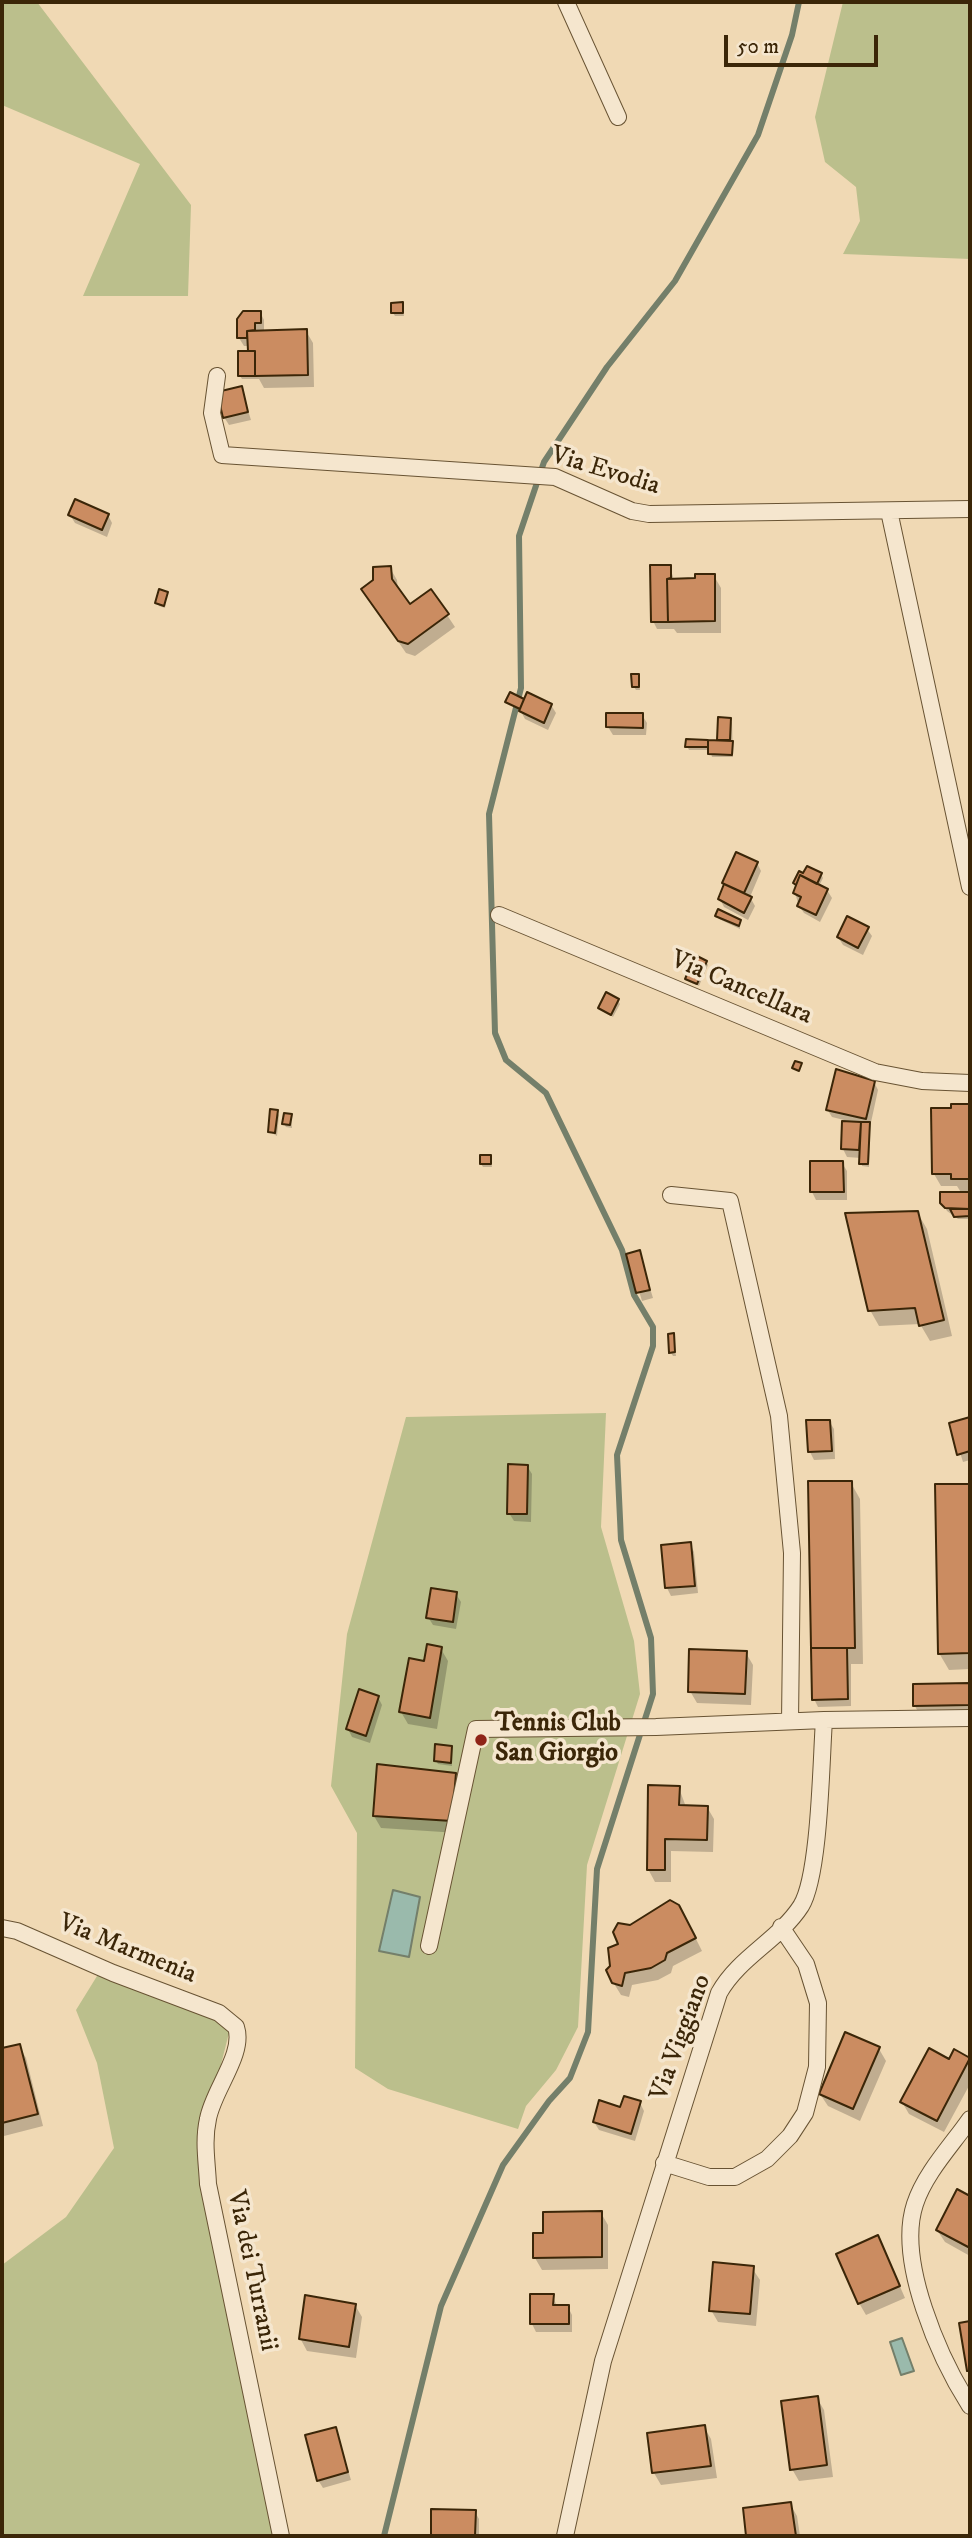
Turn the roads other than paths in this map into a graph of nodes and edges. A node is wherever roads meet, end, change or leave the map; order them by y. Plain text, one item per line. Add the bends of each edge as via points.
1 (566, 2) edge
2 (618, 117) dead end
3 (217, 376) dead end
4 (970, 509) edge
5 (889, 511) junction
6 (970, 887) edge
7 (499, 915) dead end
8 (970, 1083) edge
9 (671, 1195) dead end
10 (970, 1718) edge
11 (824, 1720) junction
12 (790, 1721) junction
13 (781, 1927) junction
14 (2, 1928) edge
15 (429, 1947) dead end
16 (232, 2021) joint
17 (970, 2119) edge
18 (664, 2163) junction
19 (970, 2406) edge
20 (281, 2536) edge
21 (565, 2536) edge

1 - 2 street
3 - 5 street, Via Evodia via 212,413 222,454 555,477 649,514
4 - 5 street, Via Evodia
5 - 6 street
7 - 8 street, Via Cancellara via 875,1072 922,1081
9 - 12 street via 730,1201 779,1416 792,1553
10 - 11 street
11 - 12 street
11 - 13 street, Via Viggiano via 810,1884 802,1905
12 - 15 street via 476,1729
13 - 18 street, Via Viggiano via 737,1968 719,1993
13 - 18 street via 806,1964 818,2003 817,2067 805,2113 766,2159 735,2177 709,2177
14 - 16 street, Via Marmenia
16 - 20 street, Via dei Turranii via 238,2048 217,2090 207,2125 208,2184
17 - 19 street via 921,2191 910,2234 928,2318
18 - 21 street, Via Viggiano via 603,2361

